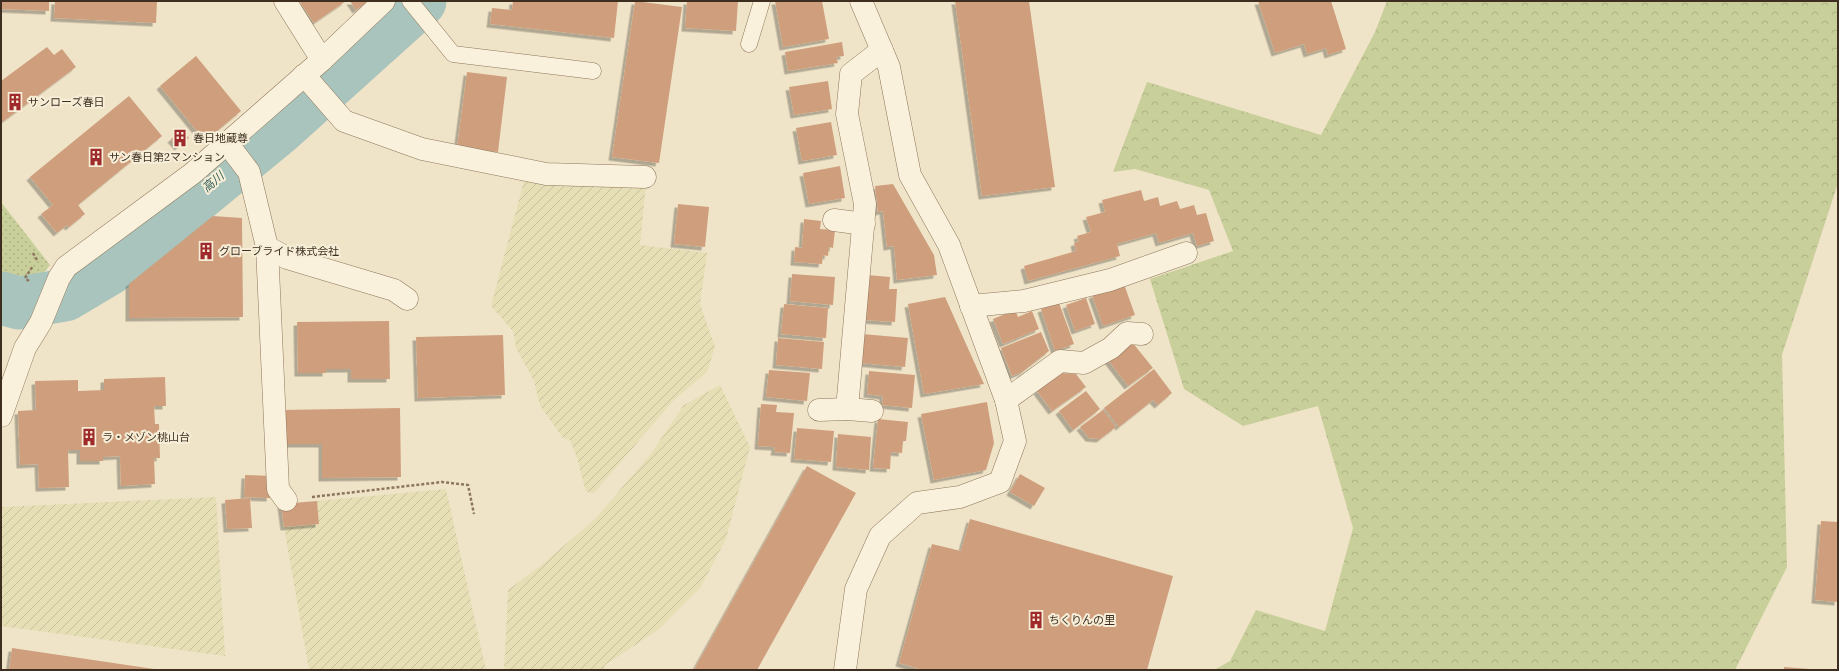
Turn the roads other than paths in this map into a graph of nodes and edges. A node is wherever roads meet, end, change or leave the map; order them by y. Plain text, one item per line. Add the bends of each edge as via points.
1 (285, 1) edge
2 (384, 1) edge
3 (410, 1) edge
4 (762, 1) edge
5 (862, 1) edge
6 (748, 44) dead end
7 (882, 50) junction
8 (322, 60) junction
9 (593, 72) dead end
10 (307, 79) junction
11 (230, 147) junction
12 (645, 177) dead end
13 (834, 220) dead end
14 (864, 224) junction
15 (266, 247) junction
16 (1186, 253) dead end
17 (407, 300) dead end
18 (971, 306) junction
19 (1142, 334) dead end
20 (1006, 400) junction
21 (847, 409) junction
22 (819, 410) dead end
23 (872, 412) dead end
24 (1, 416) edge
25 (286, 500) road end
26 (847, 669) edge

1 - 8 street
2 - 8 street
3 - 9 lane via 453,54
4 - 6 lane
5 - 7 street
7 - 14 street via 851,74 848,101 847,114 865,204
7 - 18 street via 889,67 910,175 949,245
8 - 10 street
10 - 11 street
10 - 12 street via 344,121 422,149 546,174
11 - 15 street via 249,172
11 - 24 street via 66,267 41,322 25,348
13 - 14 street
14 - 21 street
15 - 17 street via 287,258 394,290
15 - 25 street via 278,489
16 - 18 street via 1110,280 1024,301
18 - 20 street
19 - 20 street via 1127,333 1111,348 1084,363 1060,360
20 - 26 street via 1015,441 1000,482 960,497 917,503 880,536 856,589
21 - 22 street
21 - 23 street

